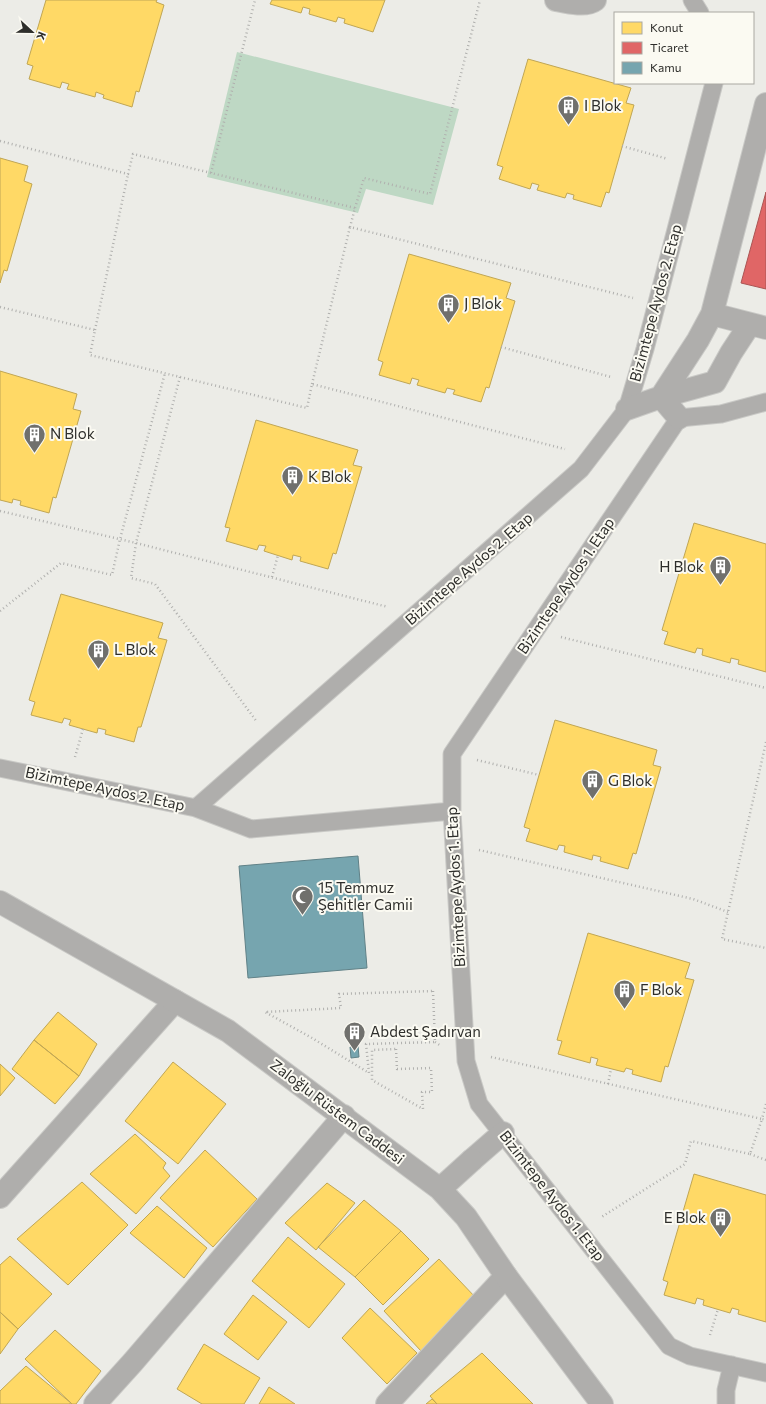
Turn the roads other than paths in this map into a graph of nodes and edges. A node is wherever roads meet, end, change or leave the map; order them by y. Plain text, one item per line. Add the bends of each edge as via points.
1 (556, 0) edge
2 (595, 0) edge
3 (692, 0) edge
4 (699, 12) edge
5 (714, 84) edge
6 (766, 104) edge
7 (712, 314) junction
8 (758, 326) edge
9 (661, 397) junction
10 (766, 402) edge
11 (627, 409) junction
12 (679, 418) junction
13 (0, 768) edge
14 (196, 808) junction
15 (452, 811) junction
16 (0, 902) edge
17 (175, 1001) junction
18 (344, 1116) junction
19 (502, 1133) junction
20 (440, 1189) junction
21 (0, 1197) edge
22 (506, 1276) junction
23 (732, 1365) junction
24 (766, 1373) edge
25 (94, 1404) edge
26 (388, 1404) edge
27 (602, 1404) edge
28 (726, 1404) edge

1 - 2 street via 572,3
3 - 4 lane
5 - 11 lane, Bizimtepe Aydos 2. Etap
6 - 7 street
7 - 8 street
7 - 9 street
8 - 9 street via 731,353 715,382
9 - 11 street
9 - 12 street
10 - 12 lane via 721,414
11 - 14 lane, Bizimtepe Aydos 2. Etap via 581,469
12 - 15 lane, Bizimtepe Aydos 1. Etap via 452,754
13 - 14 lane, Bizimtepe Aydos 2. Etap
14 - 15 lane via 251,829
15 - 19 lane, Bizimtepe Aydos 1. Etap via 466,1061 479,1104
16 - 17 street, Zaloğlu Rüstem Caddesi
17 - 18 street, Zaloğlu Rüstem Caddesi via 228,1031
17 - 21 street
18 - 20 street, Zaloğlu Rüstem Caddesi
18 - 25 street
19 - 20 street
19 - 23 lane, Bizimtepe Aydos 1. Etap via 669,1346 690,1356
20 - 22 street, Zaloğlu Rüstem Caddesi via 466,1217
22 - 26 street
22 - 27 street, Zaloğlu Rüstem Caddesi
23 - 24 lane, Bizimtepe Aydos 1. Etap
23 - 28 lane via 726,1390

